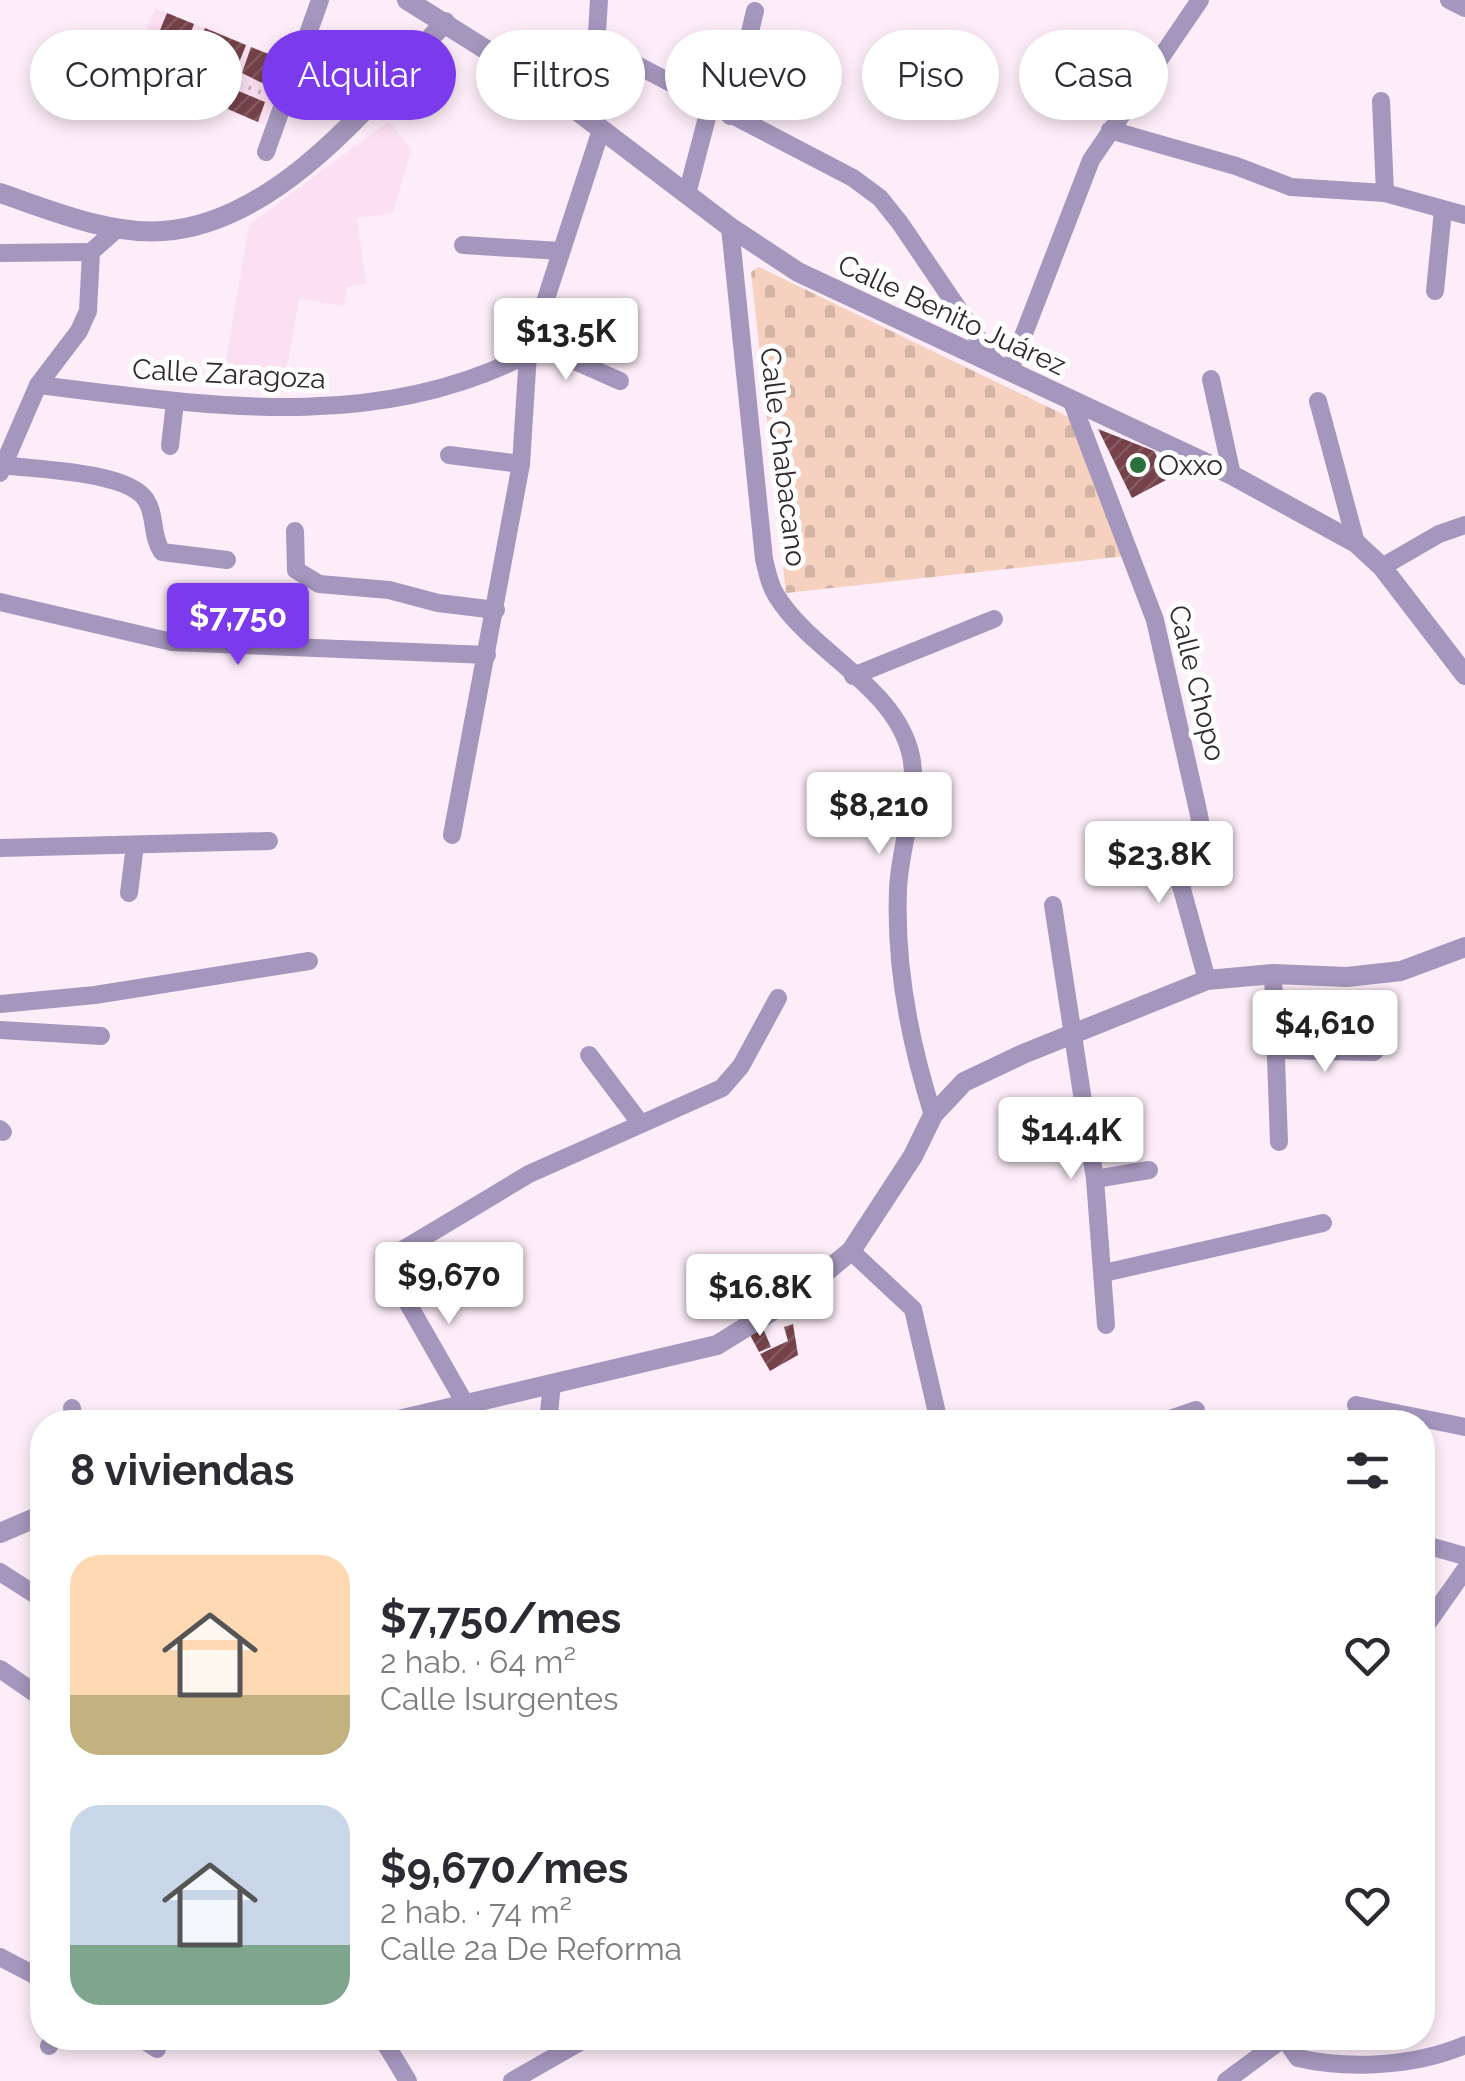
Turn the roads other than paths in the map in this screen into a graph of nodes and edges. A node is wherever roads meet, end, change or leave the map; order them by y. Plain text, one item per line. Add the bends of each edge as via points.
1 (320, 0) edge
2 (408, 0) edge
3 (599, 0) edge
4 (1450, 0) edge
5 (1194, 2) edge
6 (1465, 8) edge
7 (755, 11) dead end
8 (445, 22) junction
9 (750, 30) edge
10 (665, 81) edge
11 (1381, 101) dead end
12 (706, 120) edge
13 (738, 120) edge
14 (602, 130) junction
15 (1110, 130) junction
16 (266, 152) dead end
17 (1385, 192) junction
18 (0, 193) edge
19 (687, 194) junction
20 (1443, 210) junction
21 (1465, 215) edge
22 (118, 228) junction
23 (730, 228) junction
24 (463, 245) dead end
25 (91, 252) junction
26 (560, 252) junction
27 (0, 254) edge
28 (1435, 291) dead end
29 (530, 348) junction
30 (1002, 366) junction
31 (1211, 379) dead end
32 (620, 381) dead end
33 (38, 386) junction
34 (174, 402) junction
35 (1072, 402) junction
36 (1318, 402) dead end
37 (170, 446) dead end
38 (449, 455) dead end
39 (521, 464) junction
40 (1, 469) edge
41 (1232, 475) junction
42 (1465, 525) edge
43 (295, 531) dead end
44 (1356, 542) junction
45 (227, 560) dead end
46 (1382, 567) junction
47 (0, 602) edge
48 (496, 610) junction
49 (994, 619) dead end
50 (487, 656) junction
51 (854, 676) junction
52 (1465, 676) edge
53 (452, 836) dead end
54 (270, 841) dead end
55 (136, 845) junction
56 (0, 848) edge
57 (129, 893) dead end
58 (1053, 906) dead end
59 (1465, 947) edge
60 (309, 961) dead end
61 (1272, 974) junction
62 (1207, 980) junction
63 (778, 998) dead end
64 (0, 1004) edge
65 (0, 1030) edge
66 (1074, 1034) junction
67 (101, 1036) dead end
68 (1276, 1050) junction
69 (1374, 1052) dead end
70 (589, 1056) dead end
71 (934, 1115) junction
72 (642, 1124) junction
73 (1279, 1142) dead end
74 (1149, 1170) dead end
75 (1095, 1179) junction
76 (1324, 1222) dead end
77 (850, 1251) junction
78 (1104, 1273) junction
79 (1106, 1325) dead end
80 (552, 1384) junction
81 (1356, 1406) dead end
82 (451, 1410) edge
83 (459, 1410) edge
84 (549, 1410) edge
85 (936, 1410) edge
86 (1377, 1410) edge
87 (1435, 1421) edge
88 (1465, 1427) edge
89 (30, 1520) edge
90 (0, 1533) edge
91 (1435, 1548) edge
92 (1465, 1556) edge
93 (0, 1572) edge
94 (1462, 1575) edge
95 (30, 1591) edge
96 (1435, 1613) edge
97 (0, 1669) edge
98 (30, 1690) edge
99 (0, 1957) edge
100 (30, 1973) edge
101 (1465, 2045) edge
102 (389, 2050) edge
103 (567, 2050) edge
104 (1268, 2050) edge
105 (1292, 2050) edge
106 (519, 2079) edge
107 (408, 2081) edge
108 (1226, 2081) edge

1 - 16 street
2 - 8 street, Calle Benito Juárez
3 - 10 street via 597,34 606,49
4 - 6 street
5 - 15 street
7 - 9 street
8 - 14 street, Calle Benito Juárez
8 - 22 street via 364,111 301,169 252,200 214,221 163,232
11 - 17 street
12 - 19 street
13 - 30 street via 880,198
14 - 19 street, Calle Benito Juárez
14 - 26 street
15 - 17 street via 1291,187
15 - 30 street
17 - 20 street
18 - 22 street
19 - 23 street, Calle Benito Juárez
20 - 21 street
20 - 28 street
22 - 25 street
23 - 30 street, Calle Benito Juárez via 798,272
23 - 51 street, Calle Chabacano via 764,559 773,591 790,616
24 - 26 street
25 - 27 street
25 - 33 street via 88,311
26 - 29 street
29 - 32 street
29 - 34 street, Calle Zaragoza via 490,374 434,392 333,409
29 - 39 street
30 - 35 street, Calle Benito Juárez
31 - 41 street
33 - 34 street, Calle Zaragoza
33 - 40 street
34 - 37 street
35 - 41 street, Calle Benito Juárez
35 - 62 street, Calle Chopo via 1156,620 1200,815 1202,834 1180,882
36 - 44 street
38 - 39 street
39 - 48 street
40 - 45 street via 126,482 148,502 162,552
41 - 44 street, Calle Benito Juárez
42 - 46 street
43 - 48 street via 296,570 319,584
44 - 46 street, Calle Benito Juárez
46 - 52 street, Calle Benito Juárez
47 - 50 street via 172,642
48 - 50 street
49 - 51 street
50 - 53 street
51 - 71 street, Calle Chabacano via 887,710 911,757 914,786 898,890 902,980
54 - 55 street
55 - 56 street
55 - 57 street
58 - 66 street
59 - 61 street via 1402,971
60 - 64 street
61 - 62 street
61 - 68 street
62 - 66 street
63 - 72 street via 732,1080
65 - 67 street
66 - 71 street via 964,1082
66 - 75 street
68 - 69 street
68 - 73 street
70 - 72 street
71 - 77 street
72 - 82 street via 529,1174 389,1258
74 - 75 street
75 - 78 street
76 - 78 street
77 - 80 street via 795,1297 717,1345
77 - 85 street via 913,1310
78 - 79 street
80 - 83 street
80 - 84 street
81 - 86 street
87 - 88 street
89 - 90 street
91 - 92 street
93 - 95 street
94 - 96 street
97 - 98 street
99 - 100 street
101 - 105 street via 1416,2062 1330,2066 1298,2058
102 - 107 street
103 - 106 street
104 - 108 street

